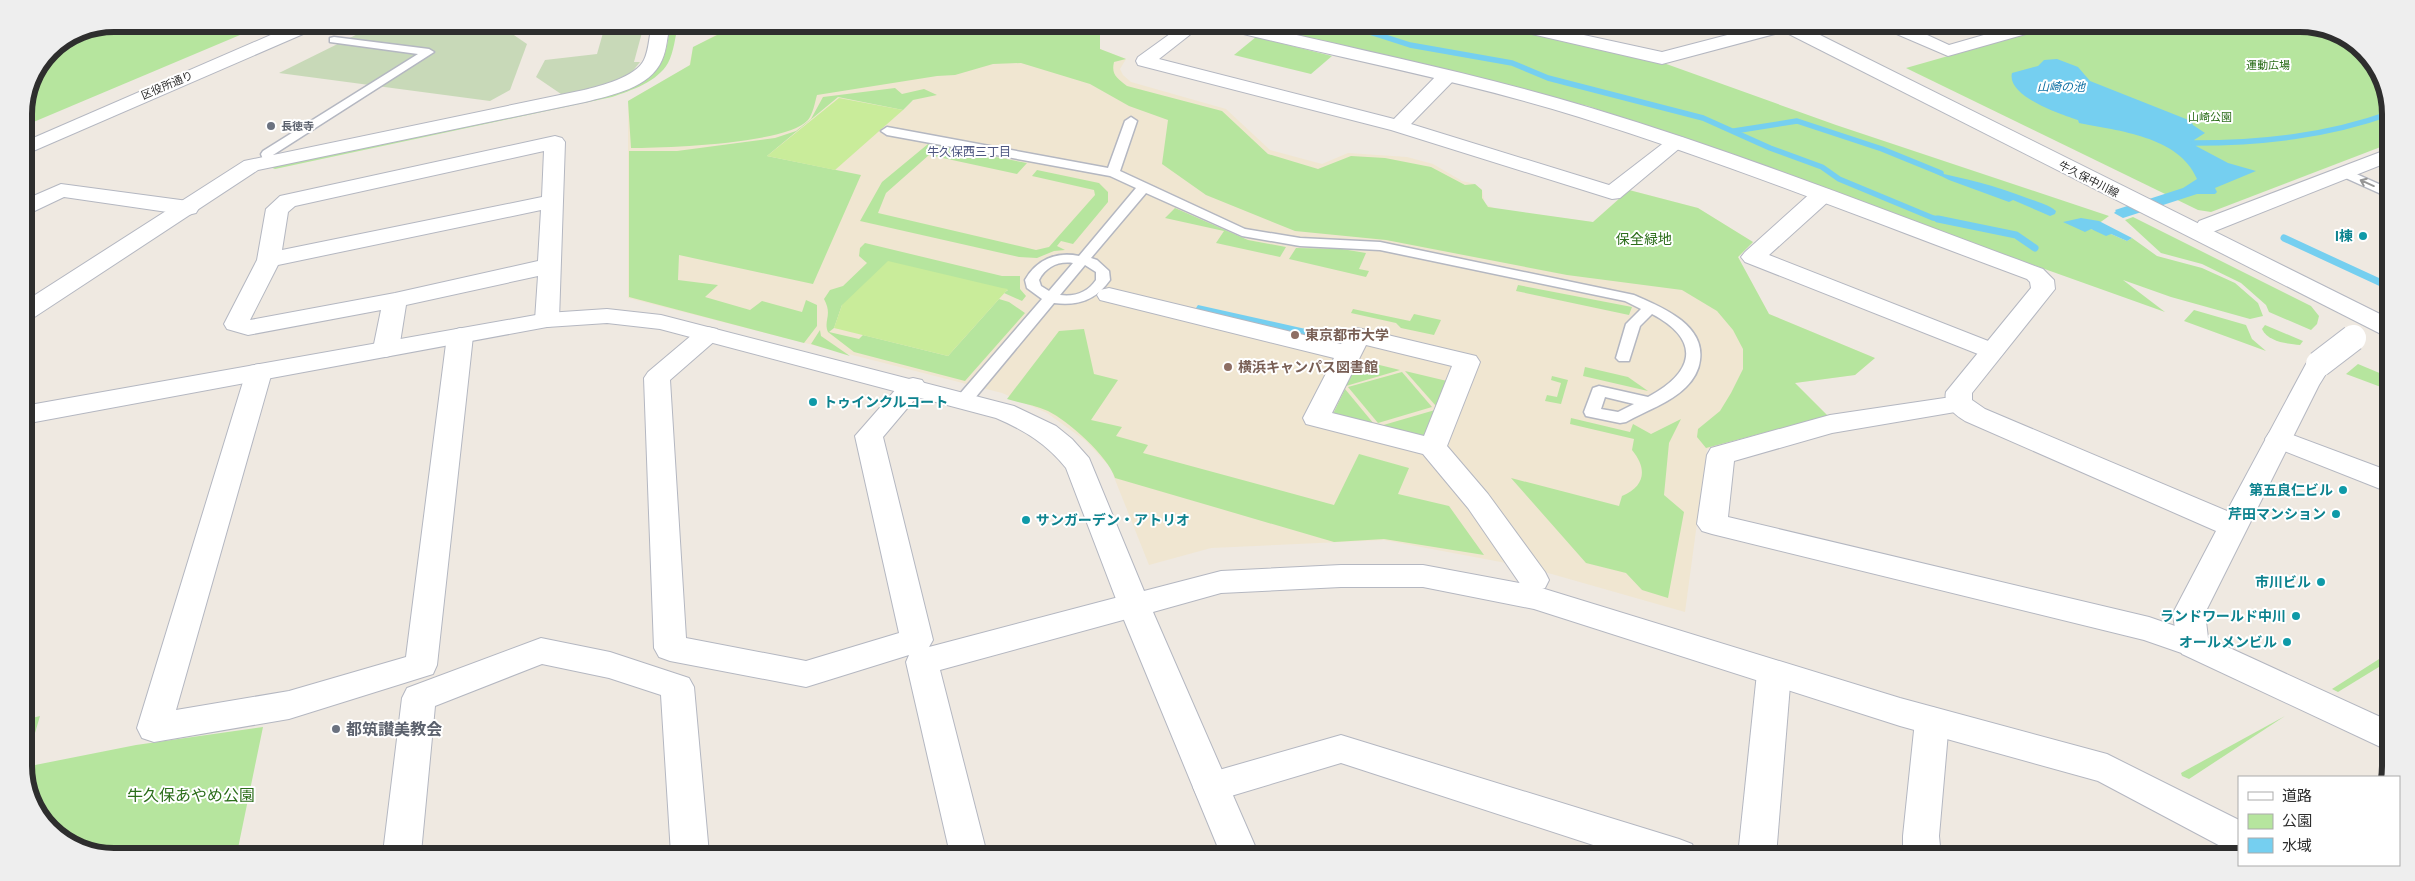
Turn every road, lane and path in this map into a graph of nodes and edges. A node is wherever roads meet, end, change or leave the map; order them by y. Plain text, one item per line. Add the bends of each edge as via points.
1 (268, 32) edge
2 (293, 32) edge
3 (659, 32) edge
4 (1184, 32) edge
5 (1259, 32) edge
6 (1545, 32) edge
7 (1708, 32) edge
8 (1761, 32) edge
9 (1796, 32) edge
10 (1813, 32) edge
11 (1907, 32) edge
12 (2013, 32) edge
13 (334, 40) dead end
14 (1727, 41) junction
15 (1447, 76) junction
16 (1131, 120) dead end
17 (1398, 126) junction
18 (887, 132) dead end
19 (32, 133) edge
20 (1677, 142) junction
21 (32, 145) edge
22 (2382, 157) edge
23 (269, 162) junction
24 (2343, 172) junction
25 (1113, 173) junction
26 (1143, 188) junction
27 (2382, 190) edge
28 (1822, 195) junction
29 (552, 201) junction
30 (32, 205) edge
31 (188, 208) junction
32 (2207, 226) junction
33 (1083, 259) junction
34 (269, 260) junction
35 (550, 266) junction
36 (1109, 296) dead end
37 (1051, 298) junction
38 (395, 300) junction
39 (32, 308) edge
40 (1651, 308) junction
41 (2382, 318) edge
42 (2382, 319) edge
43 (547, 320) junction
44 (2382, 324) edge
45 (708, 334) junction
46 (460, 336) junction
47 (386, 349) junction
48 (1992, 351) junction
49 (1349, 354) junction
50 (1624, 358) dead end
51 (259, 372) junction
52 (913, 386) junction
53 (964, 400) junction
54 (1647, 402) dead end
55 (1958, 404) junction
56 (32, 413) edge
57 (2279, 439) junction
58 (1433, 447) junction
59 (2382, 480) edge
60 (2233, 526) junction
61 (1534, 580) dead end
62 (1134, 605) junction
63 (2193, 645) junction
64 (1774, 673) junction
65 (1932, 721) junction
66 (2382, 734) edge
67 (1211, 787) junction
68 (2238, 837) edge
69 (403, 848) edge
70 (690, 848) edge
71 (968, 848) edge
72 (1237, 848) edge
73 (1654, 848) edge
74 (1758, 848) edge
75 (1922, 848) edge

1 - 19 street, 区役所通り
2 - 21 street, 区役所通り
3 - 23 street via 651,63 632,79 610,89
4 - 17 street via 1145,61
5 - 15 street
6 - 14 street via 1662,58
7 - 14 street
8 - 14 street
9 - 42 street, 牛久保中川線
10 - 32 street, 牛久保中川線
11 - 12 street via 1948,51
13 - 23 lane via 429,52 267,154
15 - 17 street
15 - 20 street via 1584,112
16 - 25 lane
17 - 20 street via 1612,193
18 - 25 lane
20 - 28 street
22 - 24 street
23 - 31 street via 251,166
27 -> 24 lane
24 - 32 street
25 - 26 lane
26 - 33 lane
26 - 40 lane via 1242,232 1300,242 1380,246 1629,298
28 - 48 street via 2029,272 2042,280 2043,289
28 - 48 street via 1753,257
29 - 34 street
29 - 34 street via 555,142 288,201 277,209
29 - 35 street
30 - 31 street via 61,190
31 - 39 street
32 - 41 street, 牛久保中川線
33 - 37 lane
33 - 37 lane via 1058,259 1036,270 1032,280 1034,288
33 - 37 lane via 1104,272 1105,281 1100,289 1081,298
34 - 38 street via 236,324 248,328
35 - 38 street
35 - 43 street
36 - 49 street
37 - 53 lane
38 - 47 street
40 - 50 lane via 1633,324
40 - 54 lane via 1684,331 1690,340 1694,359 1679,384
43 - 45 street via 597,316 635,318
43 - 46 street
44 - 57 street, bridge via 2353,338 2319,364
45 - 52 street
45 - 52 street via 657,378 670,648 806,674 917,640 869,436
46 - 47 street
46 - 51 street via 421,666 289,705 154,728
47 - 51 street
48 - 55 street via 1958,392
49 - 58 street via 1316,418
49 - 58 street via 1358,336 1467,362
51 - 56 street
52 - 53 street
53 - 62 street via 1040,426 1062,444 1078,464 1088,486
55 - 60 street via 1975,415
55 - 63 street via 1830,424 1722,455 1712,524 2149,629
57 - 59 street
57 - 60 street
58 - 61 street via 1478,501
60 - 63 street via 2189,613
62 - 64 street via 1221,582 1423,576 1535,598
62 - 67 street
62 - 71 street via 922,662
63 - 66 street
64 - 65 street
64 - 74 street
65 - 68 street via 2108,769
65 - 75 street
67 - 72 street
67 - 73 street via 1341,749
69 - 70 street via 419,698 540,651 610,665 677,687

